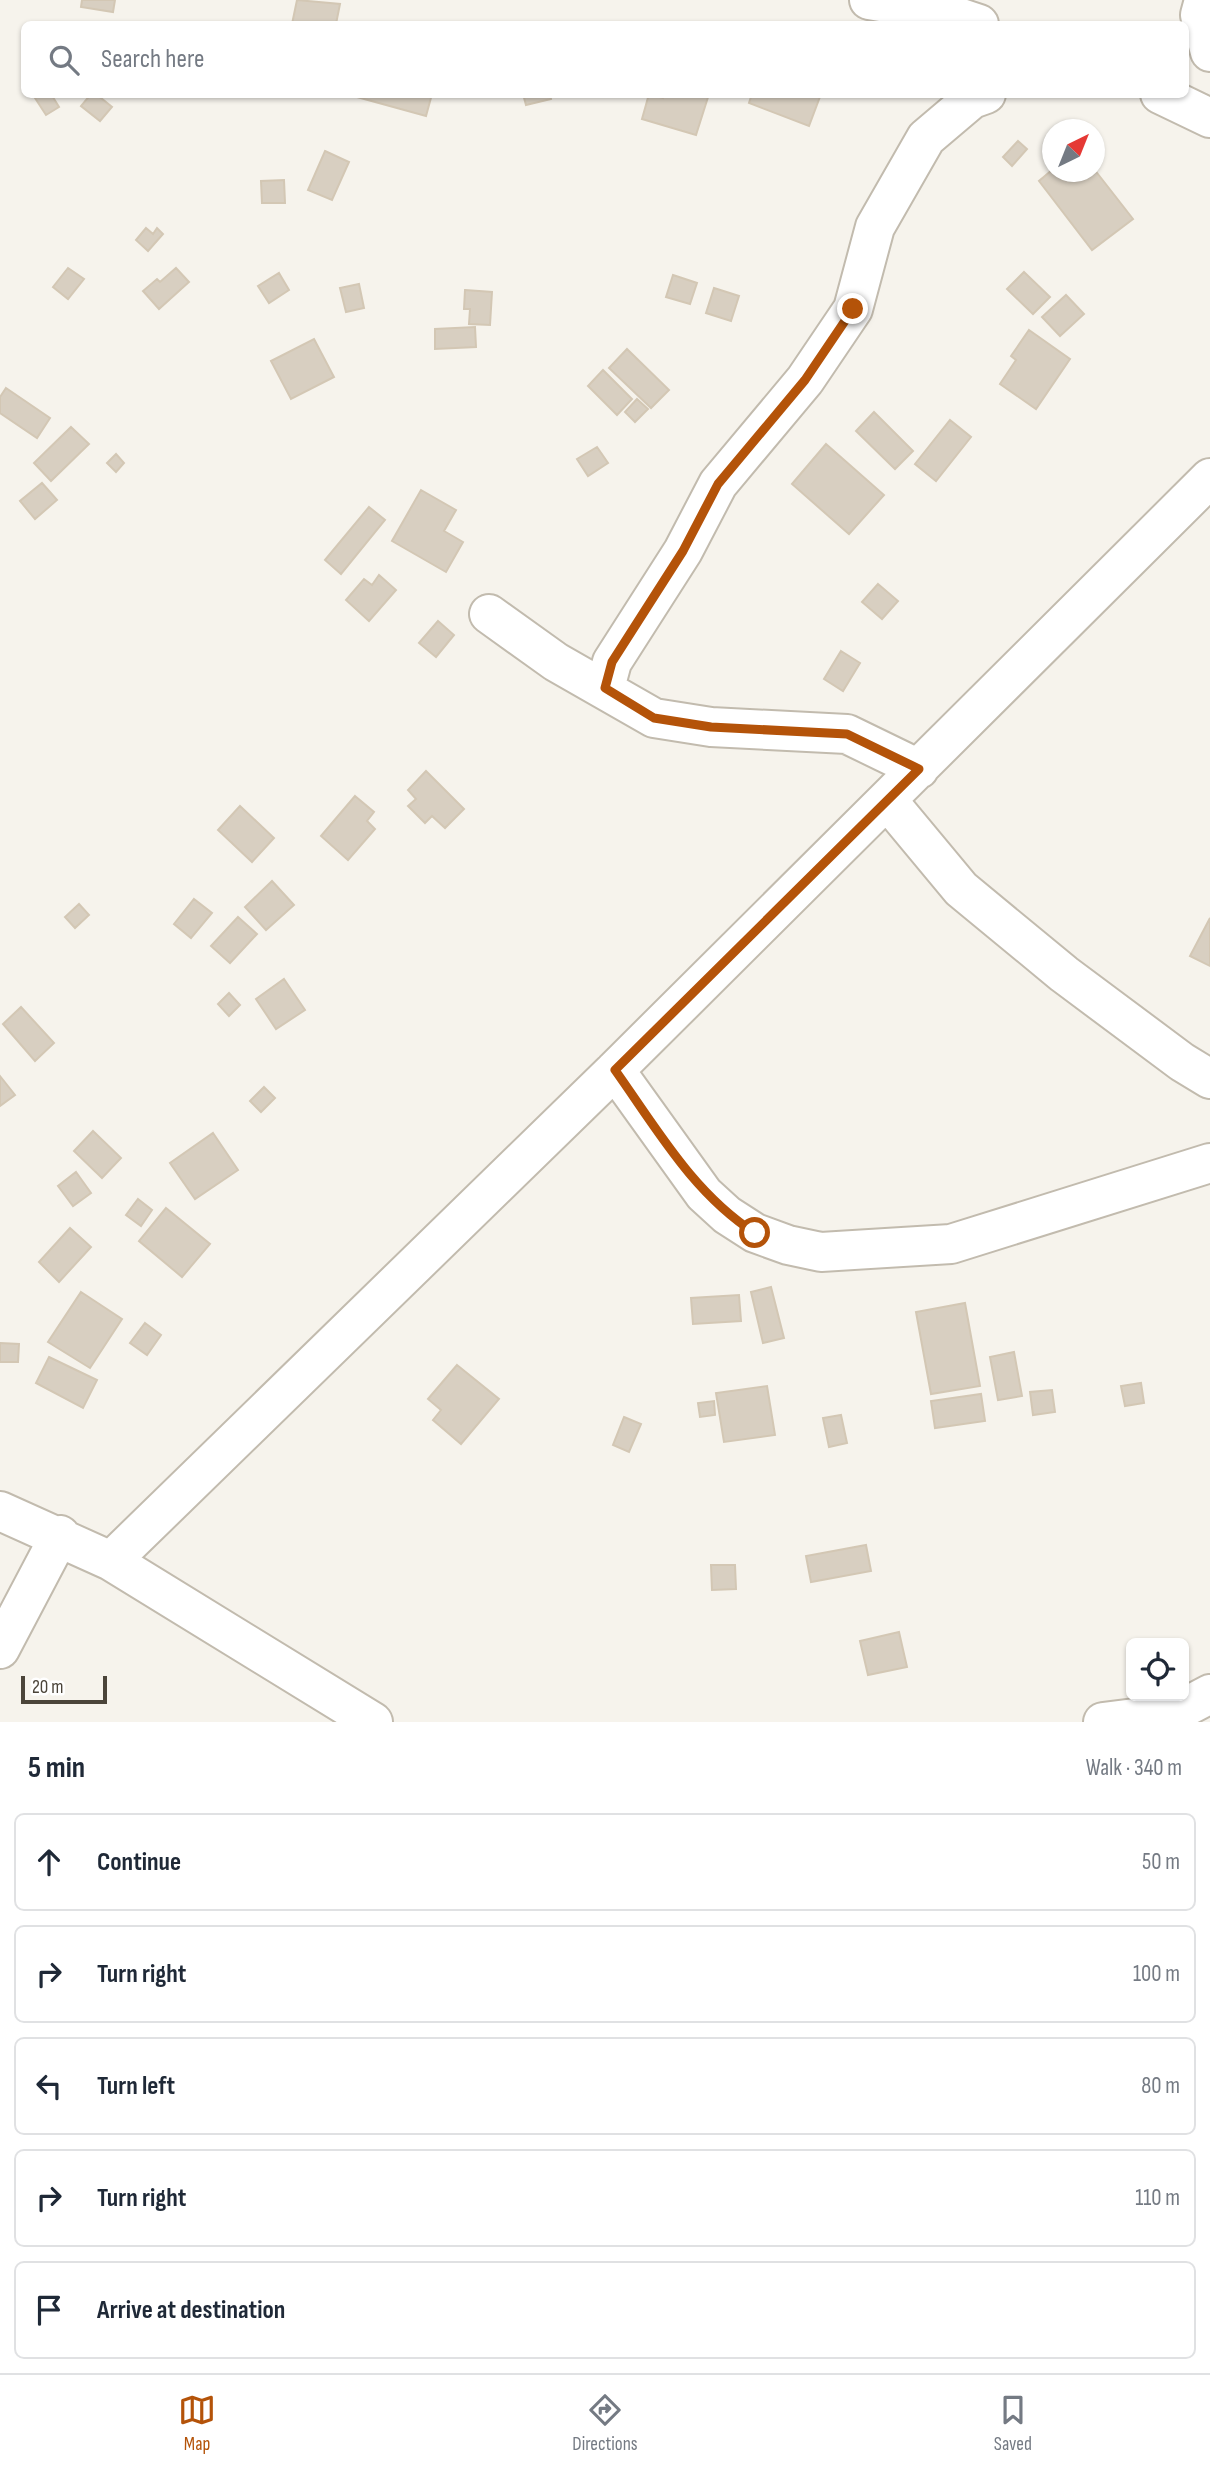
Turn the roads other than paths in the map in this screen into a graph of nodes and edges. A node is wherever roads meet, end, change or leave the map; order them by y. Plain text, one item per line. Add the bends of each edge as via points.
1 (869, 0) edge
2 (1204, 0) edge
3 (970, 21) edge
4 (1210, 52) edge
5 (975, 98) edge
6 (1168, 98) edge
7 (1210, 118) edge
8 (1210, 478) edge
9 (489, 614) dead end
10 (605, 688) junction
11 (919, 769) junction
12 (887, 800) junction
13 (615, 1070) junction
14 (1196, 1070) edge
15 (1210, 1094) edge
16 (1210, 1163) edge
17 (0, 1511) edge
18 (60, 1535) junction
19 (111, 1560) junction
20 (0, 1649) edge
21 (1210, 1694) edge
22 (373, 1722) edge
23 (1103, 1722) edge

1 - 3 street
2 - 4 street via 1200,15
5 - 10 street via 926,138 875,227 853,309 805,380 718,484 683,551 612,662
6 - 7 street
8 - 11 street
9 - 10 street via 556,662
10 - 11 street via 654,718 711,727 847,734
11 - 12 street
12 - 13 street
12 - 14 street via 961,889 1064,974
13 - 16 street via 704,1194 727,1215 755,1233 821,1252 951,1244
13 - 19 street
14 - 15 street
17 - 18 street
18 - 19 street
18 - 20 street
19 - 22 street
21 - 23 street via 1174,1713

